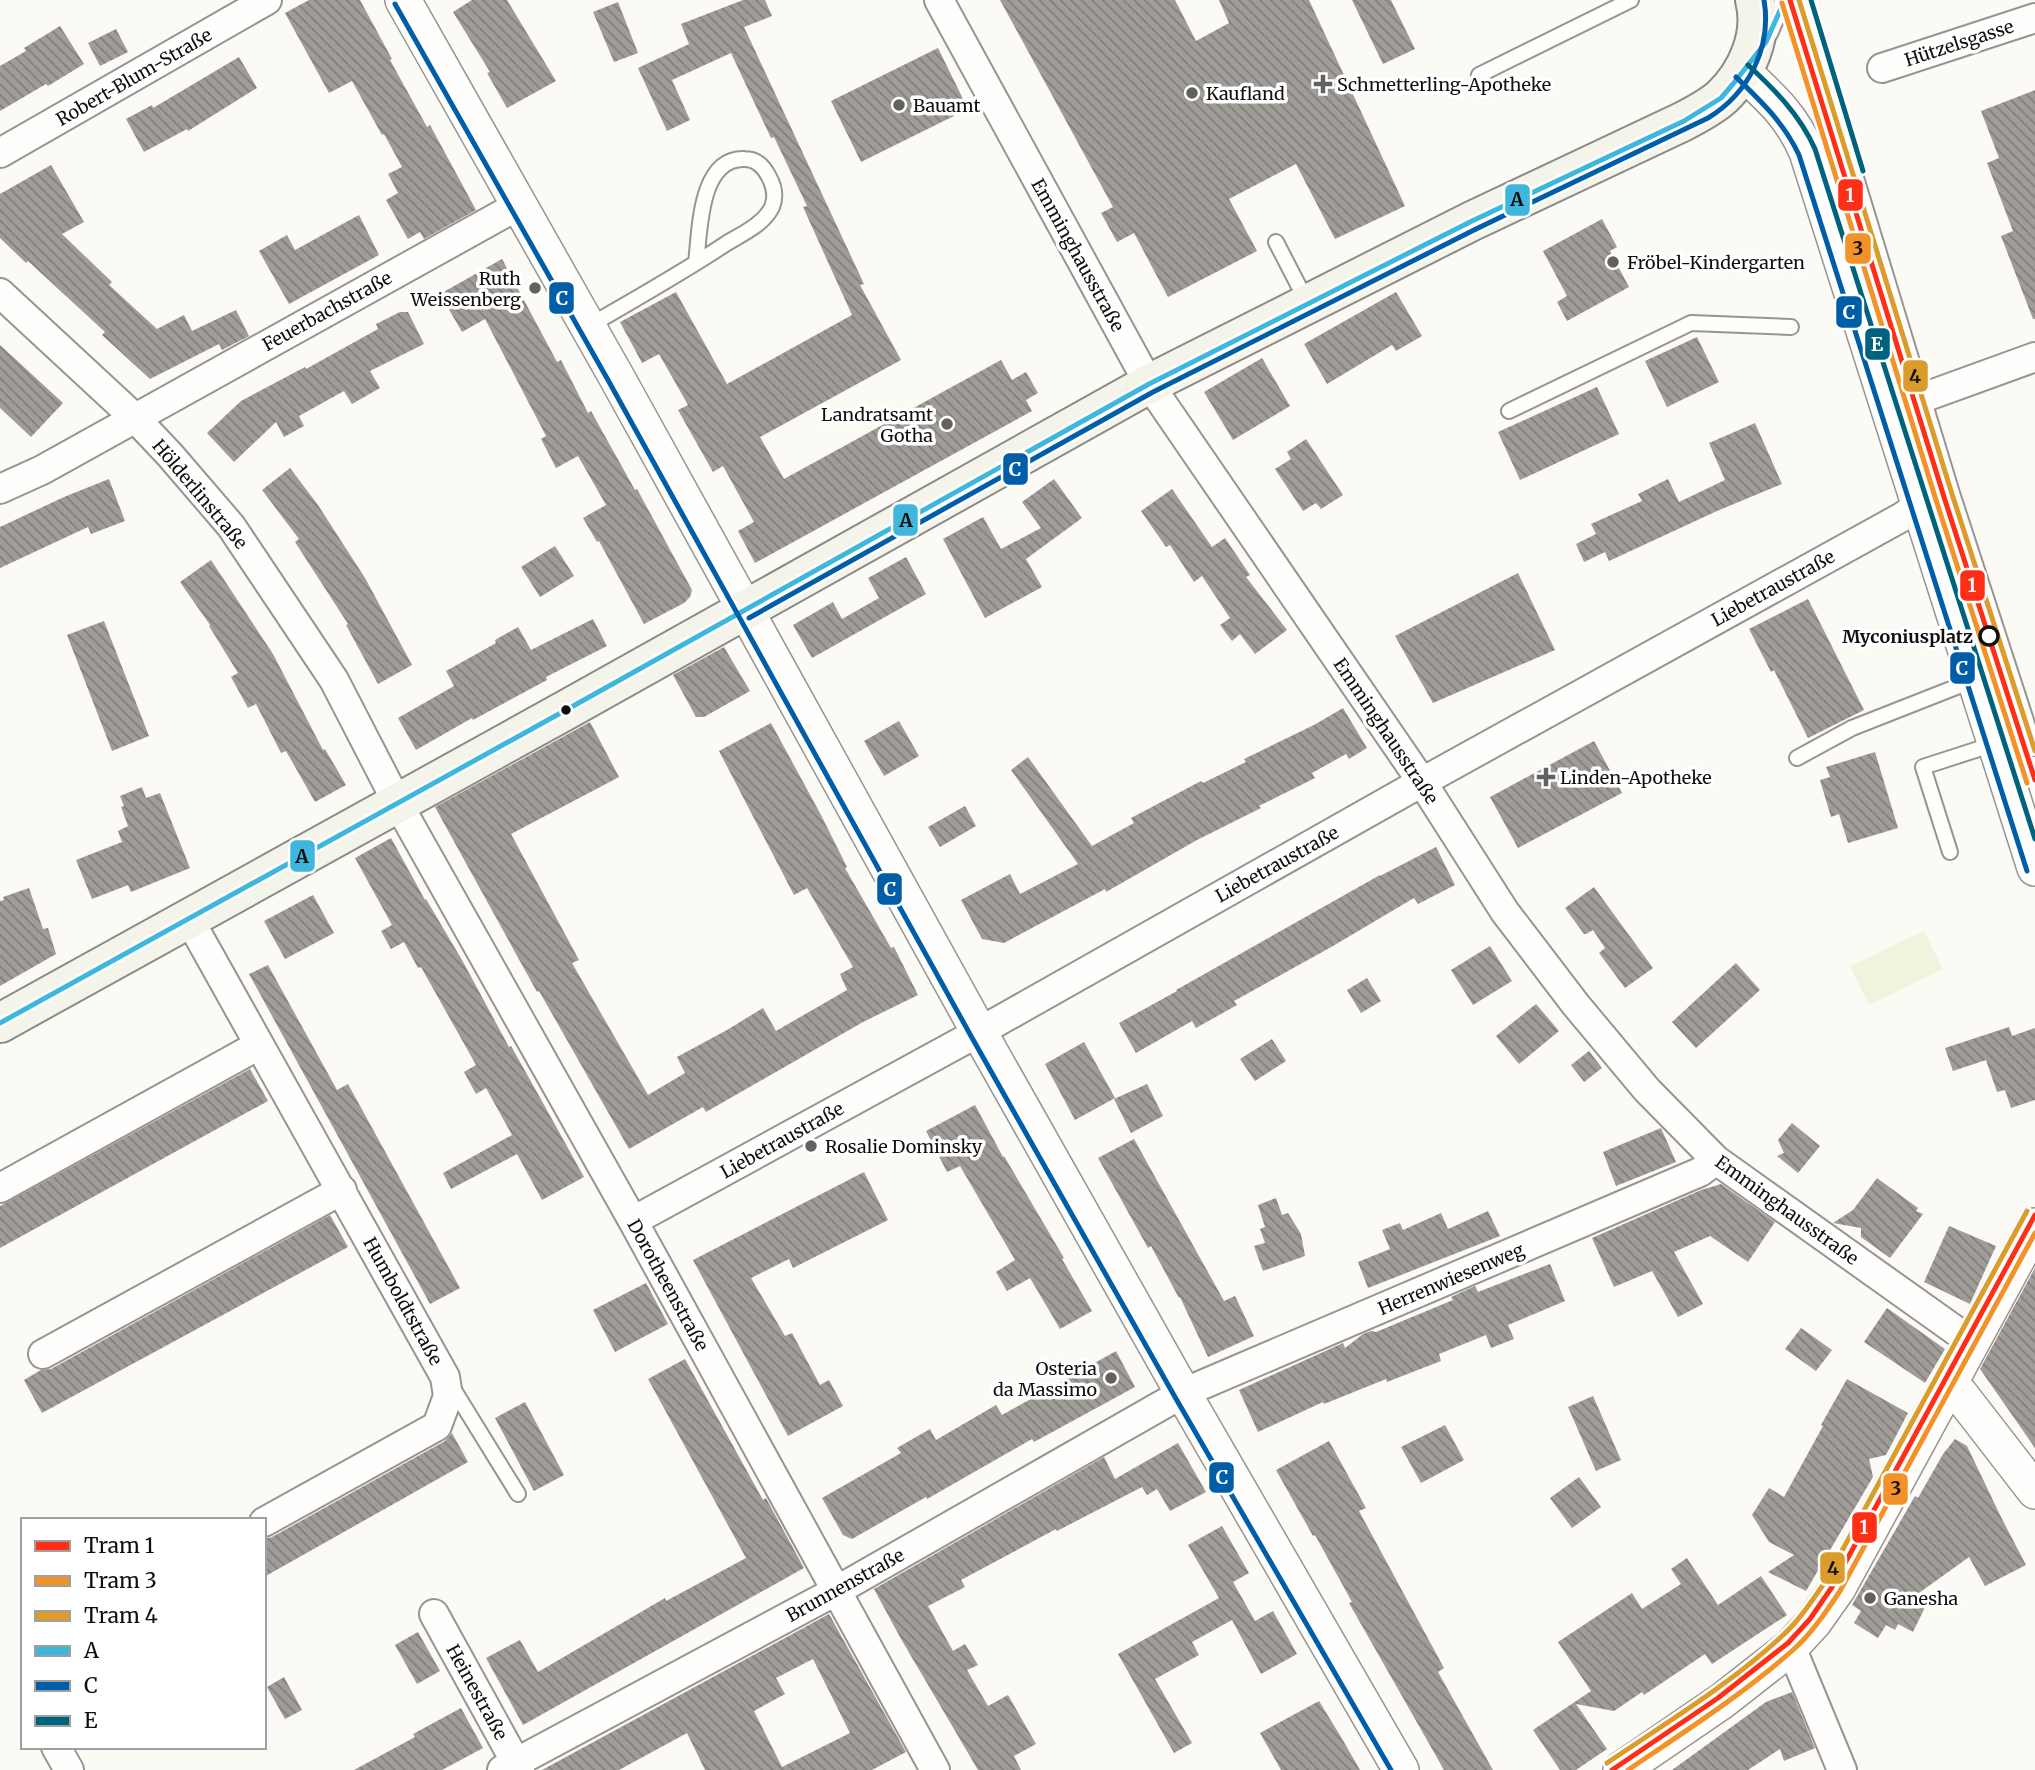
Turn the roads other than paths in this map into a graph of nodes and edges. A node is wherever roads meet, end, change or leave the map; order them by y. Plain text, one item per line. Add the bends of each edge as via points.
1 (267, 0) edge
2 (403, 0) edge
3 (939, 0) edge
4 (1632, 0) edge
5 (1755, 0) edge
6 (1782, 0) edge
7 (1802, 0) edge
8 (2035, 18) edge
9 (1882, 68) dead end
10 (1742, 71) junction
11 (1479, 75) dead end
12 (0, 153) edge
13 (519, 205) junction
14 (1276, 242) dead end
15 (696, 263) junction
16 (0, 293) edge
17 (1308, 304) junction
18 (588, 326) junction
19 (1791, 327) dead end
20 (2035, 357) edge
21 (1149, 384) junction
22 (1924, 397) junction
23 (1889, 410) junction
24 (1509, 411) dead end
25 (135, 418) junction
26 (0, 489) edge
27 (1920, 505) junction
28 (745, 610) junction
29 (1975, 679) junction
30 (1996, 743) junction
31 (2035, 748) edge
32 (1797, 758) dead end
33 (1422, 782) junction
34 (397, 802) junction
35 (1950, 852) dead end
36 (2035, 867) edge
37 (189, 919) junction
38 (0, 1023) edge
39 (979, 1032) junction
40 (259, 1045) junction
41 (1716, 1160) junction
42 (0, 1188) edge
43 (342, 1190) junction
44 (633, 1221) junction
45 (2035, 1226) edge
46 (1973, 1343) junction
47 (43, 1354) dead end
48 (445, 1377) junction
49 (1949, 1385) junction
50 (1183, 1393) junction
51 (2035, 1491) edge
52 (518, 1493) dead end
53 (266, 1521) edge
54 (836, 1591) junction
55 (434, 1614) dead end
56 (1791, 1647) junction
57 (57, 1749) edge
58 (513, 1768) edge
59 (69, 1770) edge
60 (935, 1770) edge
61 (1401, 1770) edge
62 (1621, 1770) edge
63 (1842, 1770) edge

1 - 12 street, Robert-Blum-Straße
2 - 13 street
3 - 21 street, Emminghausstraße
4 - 11 lane
5 - 10 main road via 1757,34
6 - 10 lane via 1766,42
7 - 22 lane
8 - 9 street, Hützelsgasse
10 - 17 main road via 1721,98 1684,121
10 - 23 street via 1780,106 1800,135
13 - 18 street
13 - 25 street, Feuerbachstraße
14 - 17 lane
15 - 15 lane via 761,222 772,206 775,187 765,169 752,159 735,158 720,166 712,180 705,197
15 - 18 lane
16 - 25 street, Hölderlinstraße
17 - 21 main road
18 - 28 street
19 - 24 lane via 1691,323
20 - 22 street
21 - 28 main road
21 - 33 street, Emminghausstraße
22 - 23 street
22 - 31 lane
23 - 27 street
25 - 26 street, Feuerbachstraße
25 - 34 street, Hölderlinstraße via 231,526 334,680
27 - 29 street
27 - 33 street, Liebetraustraße
28 - 34 main road
28 - 39 street
29 - 30 street
29 - 32 lane via 1852,728
30 - 35 lane via 1923,767
30 - 36 street
33 - 39 street, Liebetraustraße
33 - 41 street, Emminghausstraße via 1505,912 1553,974 1647,1090
34 - 37 main road
34 - 44 street, Dorotheenstraße
37 - 38 main road
37 - 40 street, Humboldtstraße
39 - 44 street, Liebetraustraße
39 - 50 street
40 - 42 street
40 - 43 street, Humboldtstraße
41 - 46 street, Emminghausstraße
41 - 50 street, Herrenwiesenweg via 1700,1172
43 - 47 street
43 - 48 street, Humboldtstraße
44 - 54 street, Dorotheenstraße
45 - 46 street
46 - 49 street
48 - 52 lane
48 - 53 street, Humboldtstraße via 448,1396 437,1426
49 - 51 street
49 - 56 street via 1838,1588
50 - 54 street, Brunnenstraße
50 - 61 street
54 - 58 street, Brunnenstraße
54 - 60 street, Dorotheenstraße
55 - 58 street, Heinestraße
56 - 62 street
56 - 63 street
57 - 59 street

